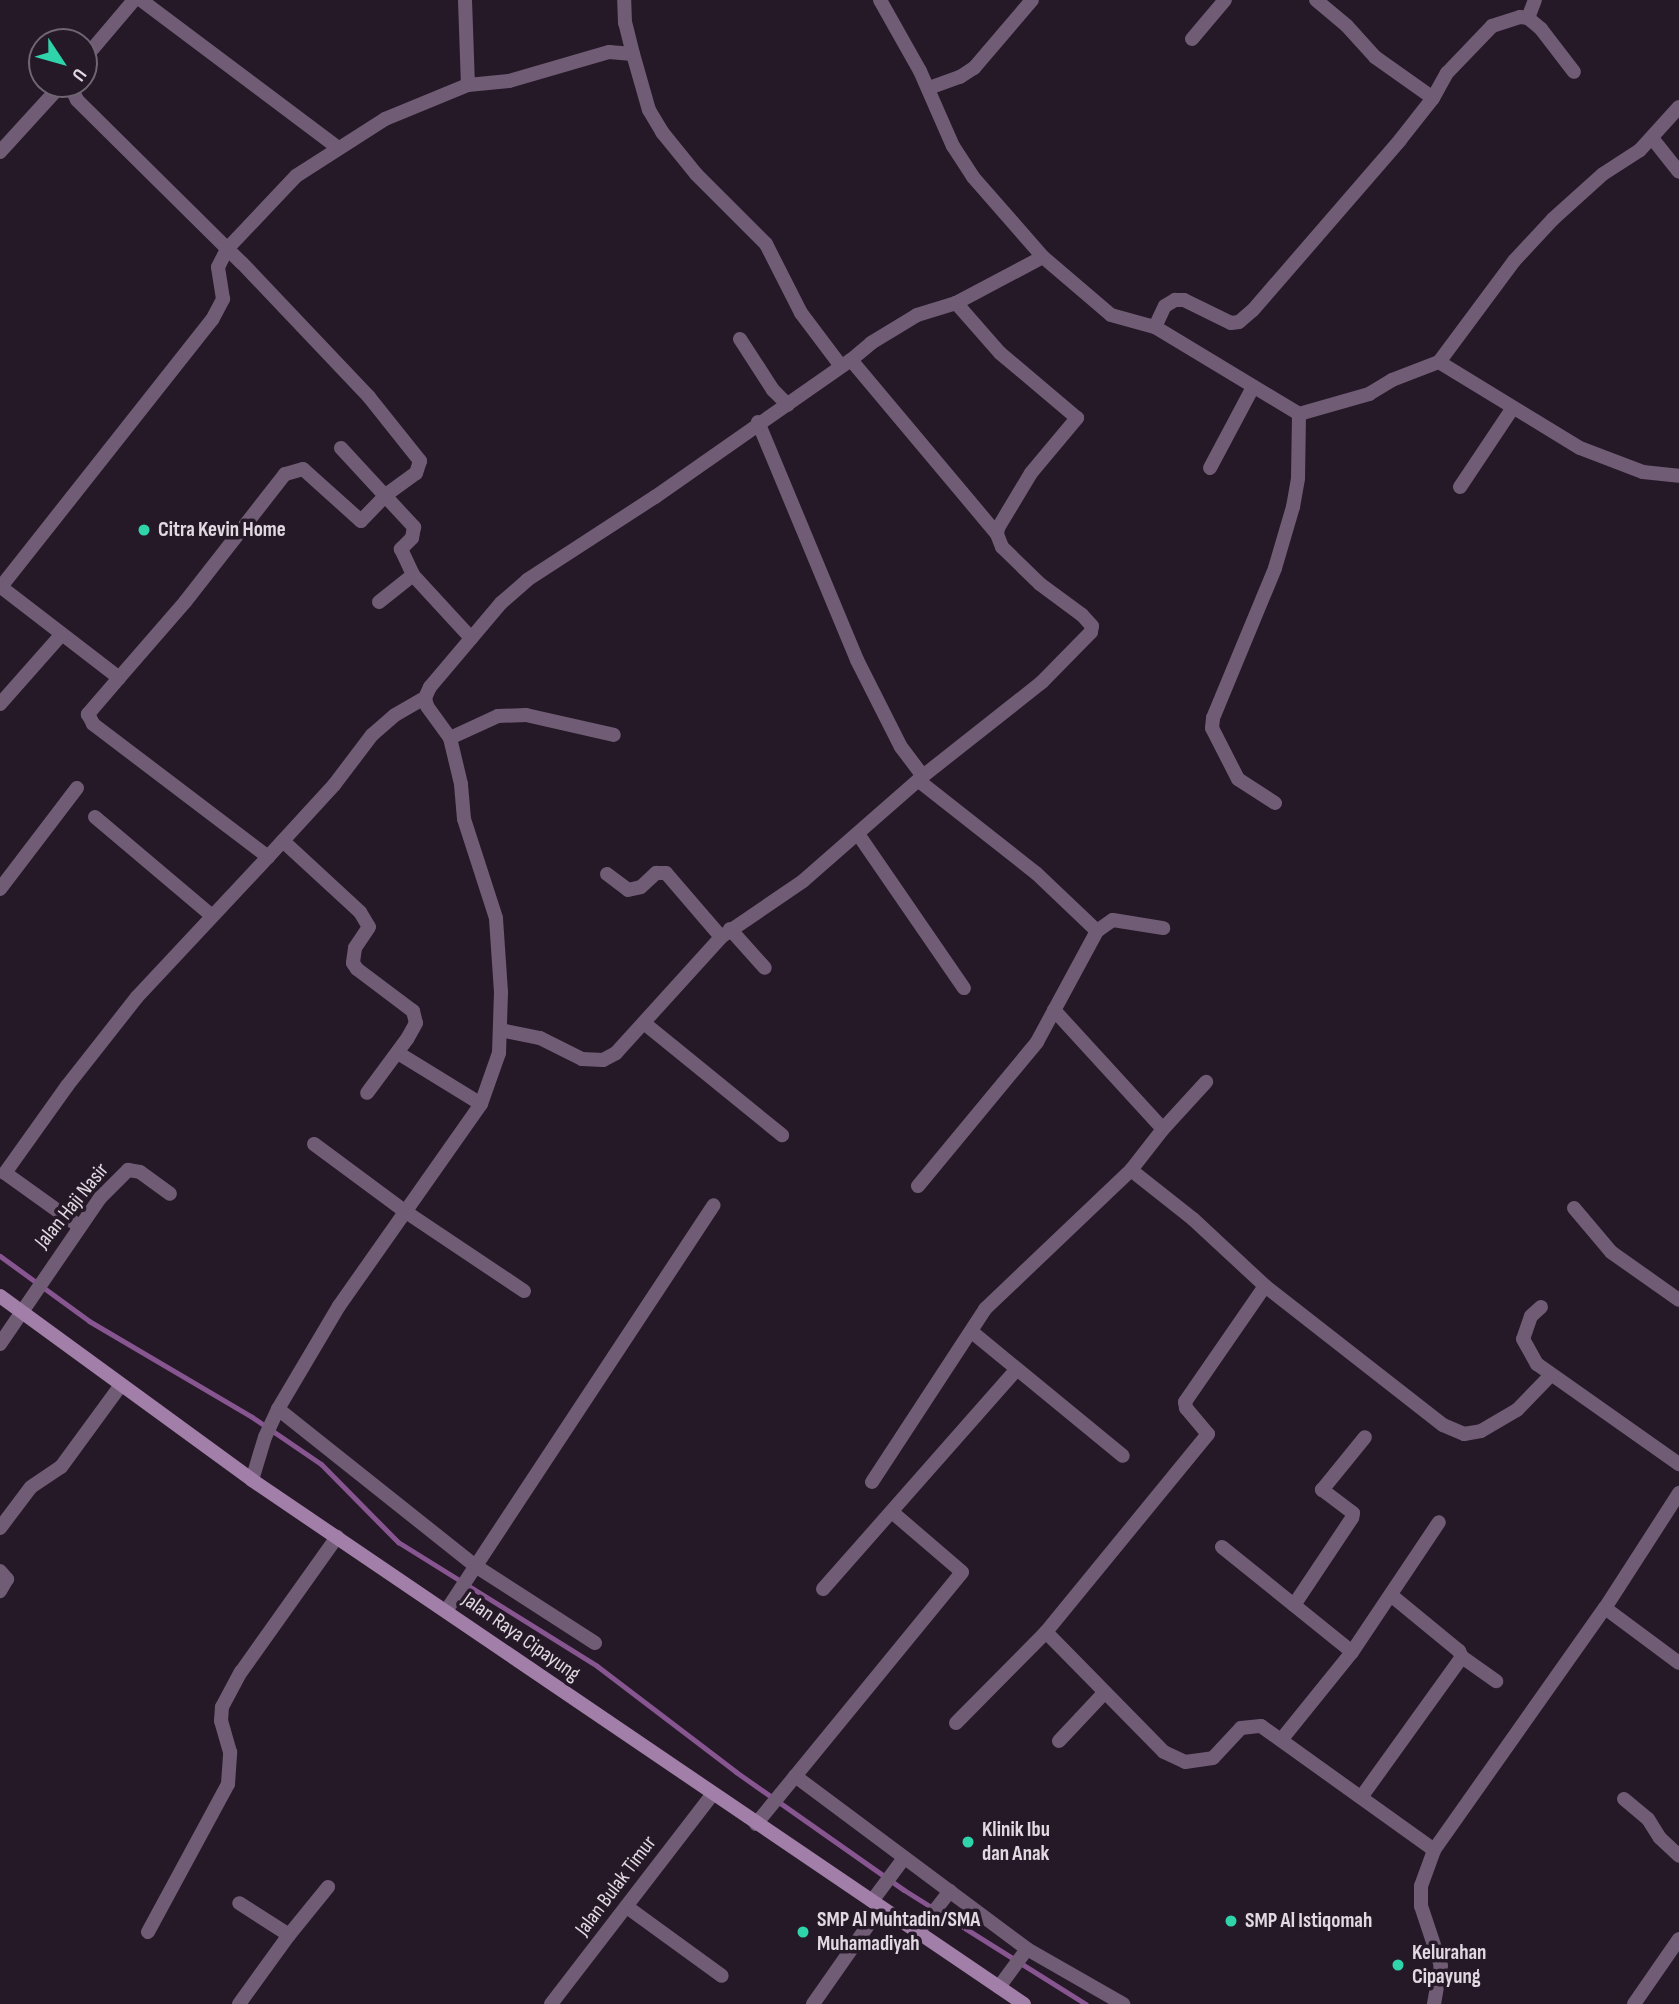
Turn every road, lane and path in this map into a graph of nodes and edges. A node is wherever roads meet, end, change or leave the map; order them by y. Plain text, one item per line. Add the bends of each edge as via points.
1 (134, 0) edge
2 (141, 0) edge
3 (465, 0) edge
4 (624, 0) edge
5 (880, 0) edge
6 (1032, 0) edge
7 (1225, 0) edge
8 (1316, 0) edge
9 (1535, 0) edge
10 (1528, 18) junction
11 (1192, 39) dead end
12 (98, 42) edge
13 (633, 54) junction
14 (1574, 72) dead end
15 (468, 85) junction
16 (929, 88) junction
17 (49, 98) edge
18 (76, 98) edge
19 (1433, 98) junction
20 (1679, 107) edge
21 (1652, 138) junction
22 (338, 148) junction
23 (0, 152) edge
24 (1679, 172) edge
25 (227, 249) junction
26 (1043, 257) junction
27 (956, 303) junction
28 (1155, 327) junction
29 (740, 339) dead end
30 (1439, 362) junction
31 (846, 363) junction
32 (1253, 387) junction
33 (788, 405) junction
34 (1512, 409) junction
35 (1298, 414) junction
36 (758, 422) junction
37 (341, 448) dead end
38 (1210, 468) dead end
39 (1679, 476) edge
40 (1460, 487) dead end
41 (386, 495) junction
42 (997, 534) junction
43 (413, 575) junction
44 (0, 588) edge
45 (379, 602) dead end
46 (61, 635) junction
47 (471, 638) junction
48 (119, 678) junction
49 (425, 698) junction
50 (0, 704) edge
51 (614, 735) dead end
52 (450, 738) junction
53 (921, 778) junction
54 (77, 788) dead end
55 (1275, 803) dead end
56 (95, 817) dead end
57 (858, 834) junction
58 (283, 841) junction
59 (268, 857) junction
60 (607, 874) dead end
61 (0, 889) edge
62 (212, 916) junction
63 (1163, 928) dead end
64 (1097, 931) junction
65 (725, 933) junction
66 (765, 968) dead end
67 (964, 988) dead end
68 (1054, 1010) junction
69 (644, 1023) junction
70 (500, 1030) junction
71 (398, 1053) junction
72 (1206, 1082) dead end
73 (367, 1093) dead end
74 (481, 1104) junction
75 (1163, 1129) junction
76 (782, 1135) dead end
77 (314, 1144) dead end
78 (1131, 1170) junction
79 (918, 1186) dead end
80 (170, 1195) dead end
81 (715, 1205) dead end
82 (1574, 1208) dead end
83 (406, 1212) junction
84 (79, 1226) junction
85 (1265, 1286) junction
86 (524, 1291) dead end
87 (0, 1296) edge
88 (1679, 1300) edge
89 (1541, 1307) dead end
90 (21, 1311) junction
91 (972, 1332) junction
92 (0, 1344) edge
93 (1017, 1369) junction
94 (1550, 1376) junction
95 (121, 1385) junction
96 (277, 1413) junction
97 (1365, 1437) dead end
98 (1123, 1456) dead end
99 (1679, 1464) edge
100 (252, 1480) junction
101 (872, 1482) dead end
102 (1679, 1493) edge
103 (892, 1512) junction
104 (1439, 1522) dead end
105 (0, 1528) edge
106 (337, 1537) junction
107 (1222, 1547) dead end
108 (471, 1570) junction
109 (0, 1571) edge
110 (823, 1589) dead end
111 (0, 1591) edge
112 (1392, 1596) junction
113 (1294, 1605) junction
114 (1605, 1608) junction
115 (446, 1611) junction
116 (1046, 1632) junction
117 (595, 1643) dead end
118 (1352, 1652) junction
119 (1462, 1657) junction
120 (1679, 1663) edge
121 (1496, 1681) dead end
122 (1105, 1692) junction
123 (956, 1723) dead end
124 (1281, 1740) junction
125 (1059, 1741) dead end
126 (791, 1781) junction
127 (713, 1794) junction
128 (1362, 1796) junction
129 (1624, 1799) dead end
130 (760, 1820) junction
131 (1434, 1850) junction
132 (1679, 1856) edge
133 (902, 1861) junction
134 (328, 1887) dead end
135 (948, 1894) junction
136 (878, 1899) junction
137 (239, 1903) dead end
138 (627, 1907) junction
139 (148, 1932) dead end
140 (918, 1933) junction
141 (289, 1935) junction
142 (1679, 1939) edge
143 (1025, 1953) junction
144 (722, 1976) dead end
145 (999, 1987) junction
146 (239, 2004) edge
147 (551, 2004) edge
148 (813, 2004) edge
149 (1024, 2004) edge
150 (1124, 2004) edge
151 (1434, 2004) edge
152 (1634, 2004) edge

1 - 12 street
2 - 22 street
3 - 15 street
4 - 13 street
5 - 16 street
6 - 16 street via 974,68
7 - 11 street
8 - 19 street via 1375,57
9 - 10 street
10 - 14 street
10 - 19 street via 1492,26 1447,73
13 - 15 street via 609,51 509,81
13 - 31 street via 649,110 666,138 766,244 802,313
15 - 22 street via 385,119
16 - 26 street via 941,122 973,177
17 - 23 street
18 - 25 street
19 - 28 street via 1309,249 1239,322 1231,323 1175,300 1165,306
20 - 21 street
21 - 24 street
21 - 30 street via 1553,219 1514,261
22 - 25 street via 296,176
25 - 41 street via 369,397 420,461 416,473
25 - 44 street via 218,267 223,299 212,320
26 - 27 street
26 - 28 street via 1111,315
27 - 31 street via 917,315
27 - 42 street via 1015,367 1077,418 1031,473
28 - 32 street
29 - 33 street via 764,379
30 - 34 street
30 - 35 street via 1369,394
31 - 33 street
31 - 42 street
32 - 35 street
32 - 38 street
33 - 36 street
34 - 39 street via 1580,448 1643,472
34 - 40 street
35 - 55 street via 1293,507 1275,568 1212,728 1238,779
36 - 47 street via 666,490 527,580
36 - 53 street via 857,660
37 - 41 street
41 - 43 street via 414,527 412,538 401,549
41 - 48 street via 359,521 303,469 285,474
42 - 53 street via 1002,547 1040,584 1082,615 1092,629 1042,682
43 - 45 street
43 - 47 street
44 - 46 street
46 - 48 street
46 - 50 street
47 - 49 street
48 - 59 street via 88,714 93,724
49 - 52 street via 429,712
49 - 58 street via 372,735
51 - 52 street via 526,715 498,716
52 - 70 street via 467,831 496,918
53 - 57 street
53 - 64 street via 1036,873
54 - 61 street
56 - 62 street
57 - 65 street via 803,881
57 - 67 street
58 - 59 street
58 - 71 street via 360,912 369,928 355,948 353,962 413,1011 416,1023
59 - 62 street
60 - 65 street via 628,890 641,887 656,873 666,873
62 - 84 street via 137,998 5,1173
63 - 64 street via 1113,920
64 - 68 street
65 - 66 street
65 - 69 street
68 - 75 street
68 - 79 street via 1037,1042
69 - 70 street via 616,1053 603,1060 582,1059 540,1038
69 - 76 street
70 - 74 street via 499,1053
71 - 73 street
71 - 74 street
72 - 75 street
74 - 83 street
75 - 78 street
77 - 83 street
78 - 85 street via 1193,1219
78 - 91 street via 985,1309
80 - 84 street, Jalan Haji Nasir via 140,1172 128,1170
81 - 108 street
82 - 88 street via 1611,1252
83 - 86 street
83 - 96 street via 339,1306
84 - 90 street, Jalan Haji Nasir
85 - 94 street via 1443,1425 1464,1434 1481,1431 1517,1410
85 - 116 street via 1185,1402 1208,1434
87 - 90 main road, Jalan Raya Cipayung
89 - 94 street via 1531,1316 1523,1339
90 - 92 street, Jalan Haji Nasir
90 - 95 main road, Jalan Raya Cipayung
91 - 93 street
91 - 101 street
93 - 98 street
93 - 103 street
94 - 99 street
95 - 100 main road, Jalan Raya Cipayung
95 - 105 street via 61,1467 31,1487
96 - 100 street
96 - 108 street
97 - 113 street via 1322,1490 1353,1513 1352,1518
100 - 106 main road, Jalan Raya Cipayung
102 - 114 street
103 - 110 street
103 - 126 street via 962,1572
104 - 112 street
106 - 115 main road, Jalan Raya Cipayung
106 - 139 street via 240,1672 222,1707 230,1752 228,1784
107 - 113 street
108 - 115 street
108 - 117 street
109 - 111 street via 7,1579
112 - 118 street
112 - 119 street
113 - 118 street
114 - 120 street
114 - 131 street
115 - 127 main road, Jalan Raya Cipayung
116 - 122 street
116 - 123 street
118 - 124 street
119 - 121 street
119 - 128 street
122 - 124 street via 1164,1752 1185,1762 1213,1758 1241,1728 1261,1726
122 - 125 street
124 - 128 street
126 - 130 street
126 - 133 street
127 - 130 main road, Jalan Raya Cipayung
127 - 138 street, Jalan Bulak Timur
128 - 131 street
129 - 132 street
130 - 136 main road, Jalan Raya Cipayung
131 - 151 street via 1421,1886 1421,1906 1441,1966
133 - 135 street
133 - 136 street
134 - 141 street
135 - 140 street
135 - 143 street
136 - 140 main road, Jalan Raya Cipayung
136 - 148 street
137 - 141 street
138 - 144 street
138 - 147 street, Jalan Bulak Timur
140 - 145 main road, Jalan Raya Cipayung
141 - 146 street
142 - 152 street
143 - 145 street
143 - 150 street
145 - 149 main road, Jalan Raya Cipayung

